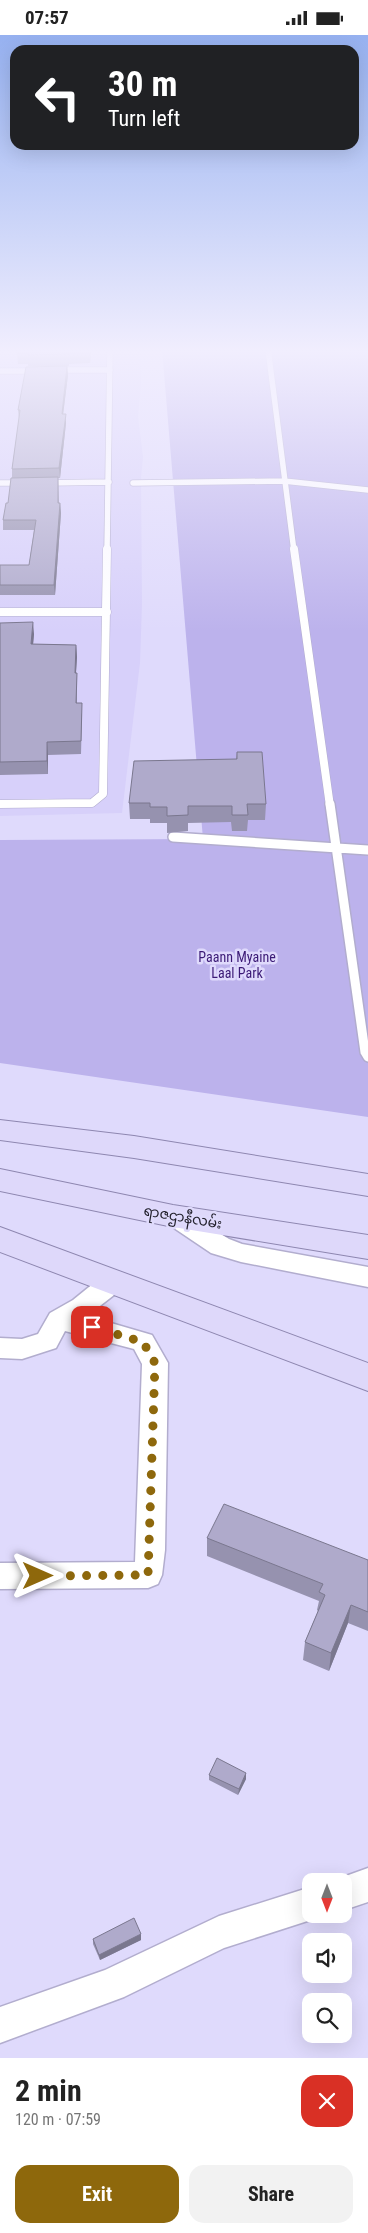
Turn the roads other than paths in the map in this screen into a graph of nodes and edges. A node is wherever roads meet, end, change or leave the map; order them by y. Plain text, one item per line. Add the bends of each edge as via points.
1 (109, 443) edge
2 (279, 443) edge
3 (284, 481) junction
4 (0, 483) edge
5 (30, 483) edge
6 (40, 483) edge
7 (109, 483) junction
8 (133, 483) dead end
9 (368, 490) edge
10 (0, 612) edge
11 (107, 612) junction
12 (0, 805) edge
13 (173, 837) dead end
14 (337, 848) junction
15 (368, 850) edge
16 (356, 989) junction
17 (368, 990) edge
18 (368, 1057) edge
19 (0, 1129) edge
20 (0, 1179) edge
21 (368, 1185) edge
22 (173, 1216) junction
23 (0, 1239) edge
24 (368, 1247) edge
25 (368, 1277) edge
26 (114, 1281) junction
27 (59, 1320) junction
28 (0, 1348) edge
29 (368, 1377) edge
30 (0, 1576) edge
31 (368, 1885) edge
32 (352, 1890) edge
33 (302, 1907) edge
34 (0, 2025) edge

1 - 7 lane
2 - 3 lane
3 - 8 lane
3 - 9 lane
3 - 14 lane
4 - 5 lane
6 - 7 lane
7 - 11 lane
10 - 11 lane
11 - 12 lane via 103,794 92,803
13 - 14 lane
14 - 15 lane
14 - 16 lane
16 - 17 lane
16 - 18 lane
19 - 21 main road
20 - 22 main road, ရာဇဌာနီလမ်း
22 - 24 main road, ရာဇဌာနီလမ်း
22 - 25 street via 220,1246 241,1253
23 - 26 main road
26 - 27 street via 82,1307
26 - 29 main road
27 - 28 street via 47,1341 22,1349
27 - 30 street via 143,1342 155,1363 148,1575
31 - 32 street
33 - 34 street via 220,1933 112,1985

